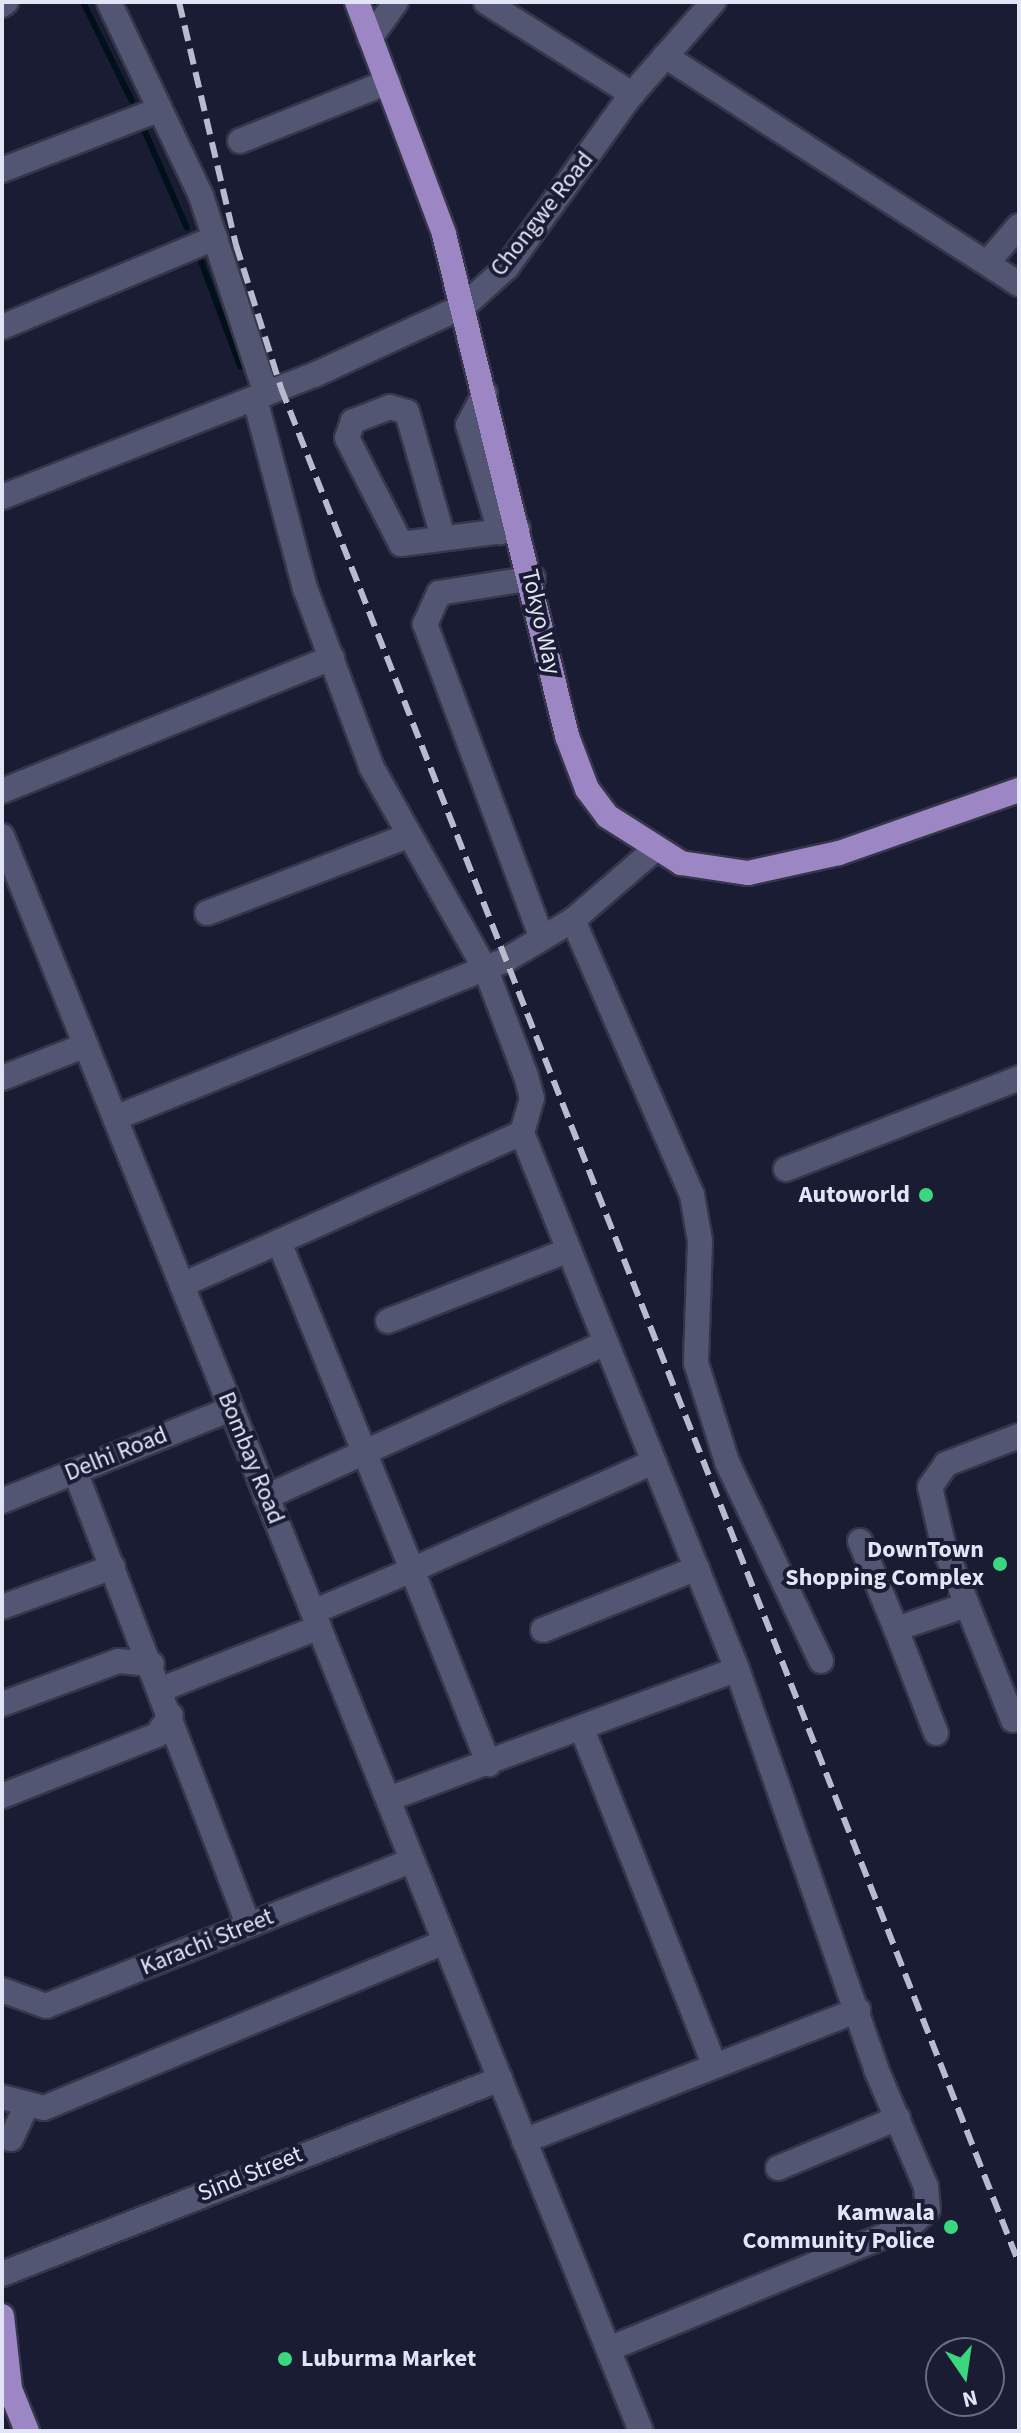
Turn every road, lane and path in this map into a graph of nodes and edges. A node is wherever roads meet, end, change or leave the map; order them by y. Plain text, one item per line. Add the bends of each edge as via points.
1 (109, 2) edge
2 (357, 2) edge
3 (396, 2) edge
4 (486, 2) edge
5 (709, 3) edge
6 (370, 38) junction
7 (665, 56) junction
8 (388, 82) junction
9 (632, 94) junction
10 (158, 110) junction
11 (240, 141) dead end
12 (2, 170) edge
13 (1019, 226) edge
14 (215, 238) junction
15 (987, 263) junction
16 (1019, 284) edge
17 (464, 306) junction
18 (2, 327) edge
19 (260, 397) junction
20 (2, 497) edge
21 (509, 531) junction
22 (442, 534) junction
23 (533, 578) junction
24 (332, 658) junction
25 (1019, 790) edge
26 (2, 791) edge
27 (410, 835) junction
28 (2, 836) edge
29 (653, 851) junction
30 (207, 913) dead end
31 (573, 920) junction
32 (542, 938) junction
33 (486, 970) junction
34 (86, 1045) junction
35 (2, 1078) edge
36 (1019, 1078) edge
37 (115, 1118) junction
38 (522, 1133) junction
39 (786, 1169) dead end
40 (279, 1242) junction
41 (569, 1250) junction
42 (182, 1285) junction
43 (388, 1321) dead end
44 (606, 1343) junction
45 (231, 1409) junction
46 (1019, 1436) edge
47 (365, 1452) junction
48 (654, 1462) junction
49 (75, 1471) junction
50 (266, 1497) junction
51 (2, 1501) edge
52 (860, 1541) dead end
53 (113, 1567) junction
54 (697, 1568) junction
55 (412, 1570) junction
56 (967, 1605) junction
57 (2, 1607) edge
58 (316, 1620) junction
59 (896, 1629) junction
60 (543, 1630) dead end
61 (821, 1661) dead end
62 (152, 1664) junction
63 (737, 1669) junction
64 (162, 1689) junction
65 (2, 1704) edge
66 (171, 1715) junction
67 (1013, 1720) dead end
68 (582, 1729) junction
69 (936, 1733) dead end
70 (489, 1764) junction
71 (2, 1796) edge
72 (388, 1799) junction
73 (412, 1860) junction
74 (248, 1925) junction
75 (445, 1942) junction
76 (2, 1990) edge
77 (858, 2010) junction
78 (715, 2066) junction
79 (500, 2079) junction
80 (2, 2097) edge
81 (26, 2107) junction
82 (898, 2118) junction
83 (11, 2139) dead end
84 (524, 2141) junction
85 (778, 2168) dead end
86 (2, 2274) edge
87 (2, 2316) edge
88 (608, 2349) junction
89 (6, 2385) edge
90 (27, 2431) edge
91 (641, 2431) edge

1 - 10 street
2 - 6 main road, Tokyo Way
3 - 6 street
4 - 9 street
5 - 7 street, Chongwe Road
6 - 8 main road, Tokyo Way
7 - 9 street, Chongwe Road
7 - 15 street
8 - 11 street
8 - 17 main road, Tokyo Way
9 - 17 street, Chongwe Road via 507,267
10 - 12 street
10 - 14 street
13 - 15 street
14 - 18 street
14 - 19 street
15 - 16 street
17 - 19 street, Chongwe Road
17 - 21 main road, Tokyo Way
19 - 20 street, Chongwe Road
19 - 24 street via 305,588
21 - 22 street
21 - 23 main road, Tokyo Way
22 - 22 street via 407,412 390,407 353,421 347,438 396,539 408,544
23 - 29 main road, Tokyo Way via 575,763 607,816
23 - 32 street via 439,593 425,624
24 - 26 street
24 - 27 street via 372,768
25 - 29 main road, Tokyo Way via 781,870 713,872
27 - 30 street
27 - 33 street
28 - 34 street, Bombay Road
29 - 31 street
31 - 32 street
31 - 61 street via 692,1195 700,1241 696,1363 727,1462
32 - 33 street
33 - 37 street
33 - 38 street via 532,1098
34 - 35 street
34 - 37 street, Bombay Road
36 - 39 street
37 - 42 street, Bombay Road
38 - 40 street
38 - 41 street
40 - 42 street
40 - 47 street
41 - 43 street
41 - 44 street
42 - 45 street, Bombay Road
44 - 47 street
44 - 48 street
45 - 49 street, Delhi Road
45 - 50 street, Bombay Road
46 - 56 street via 946,1464 930,1487
47 - 50 street
47 - 55 street
48 - 54 street
48 - 55 street
49 - 51 street, Delhi Road
49 - 53 street
50 - 58 street, Bombay Road
52 - 59 street
53 - 57 street
53 - 62 street
54 - 60 street
54 - 63 street
55 - 58 street
55 - 70 street
56 - 59 street
56 - 67 street
58 - 64 street
58 - 72 street, Bombay Road
59 - 69 street
62 - 64 street
62 - 65 street via 118,1661
63 - 68 street
63 - 77 street
64 - 66 street
66 - 71 street via 157,1735
66 - 74 street
68 - 70 street
68 - 78 street
70 - 72 street
72 - 73 street, Bombay Road
73 - 74 street, Karachi Street
73 - 75 street, Bombay Road
74 - 76 street, Karachi Street via 46,2006
75 - 79 street, Bombay Road
75 - 81 street via 44,2108
77 - 78 street
77 - 82 street
78 - 84 street
79 - 84 street, Bombay Road
79 - 86 street, Sind Street
80 - 81 street
81 - 83 street
82 - 85 street
82 - 88 street via 926,2187 928,2209 911,2225
84 - 88 street, Bombay Road
87 - 89 main road
88 - 91 street, Bombay Road
89 - 90 main road

